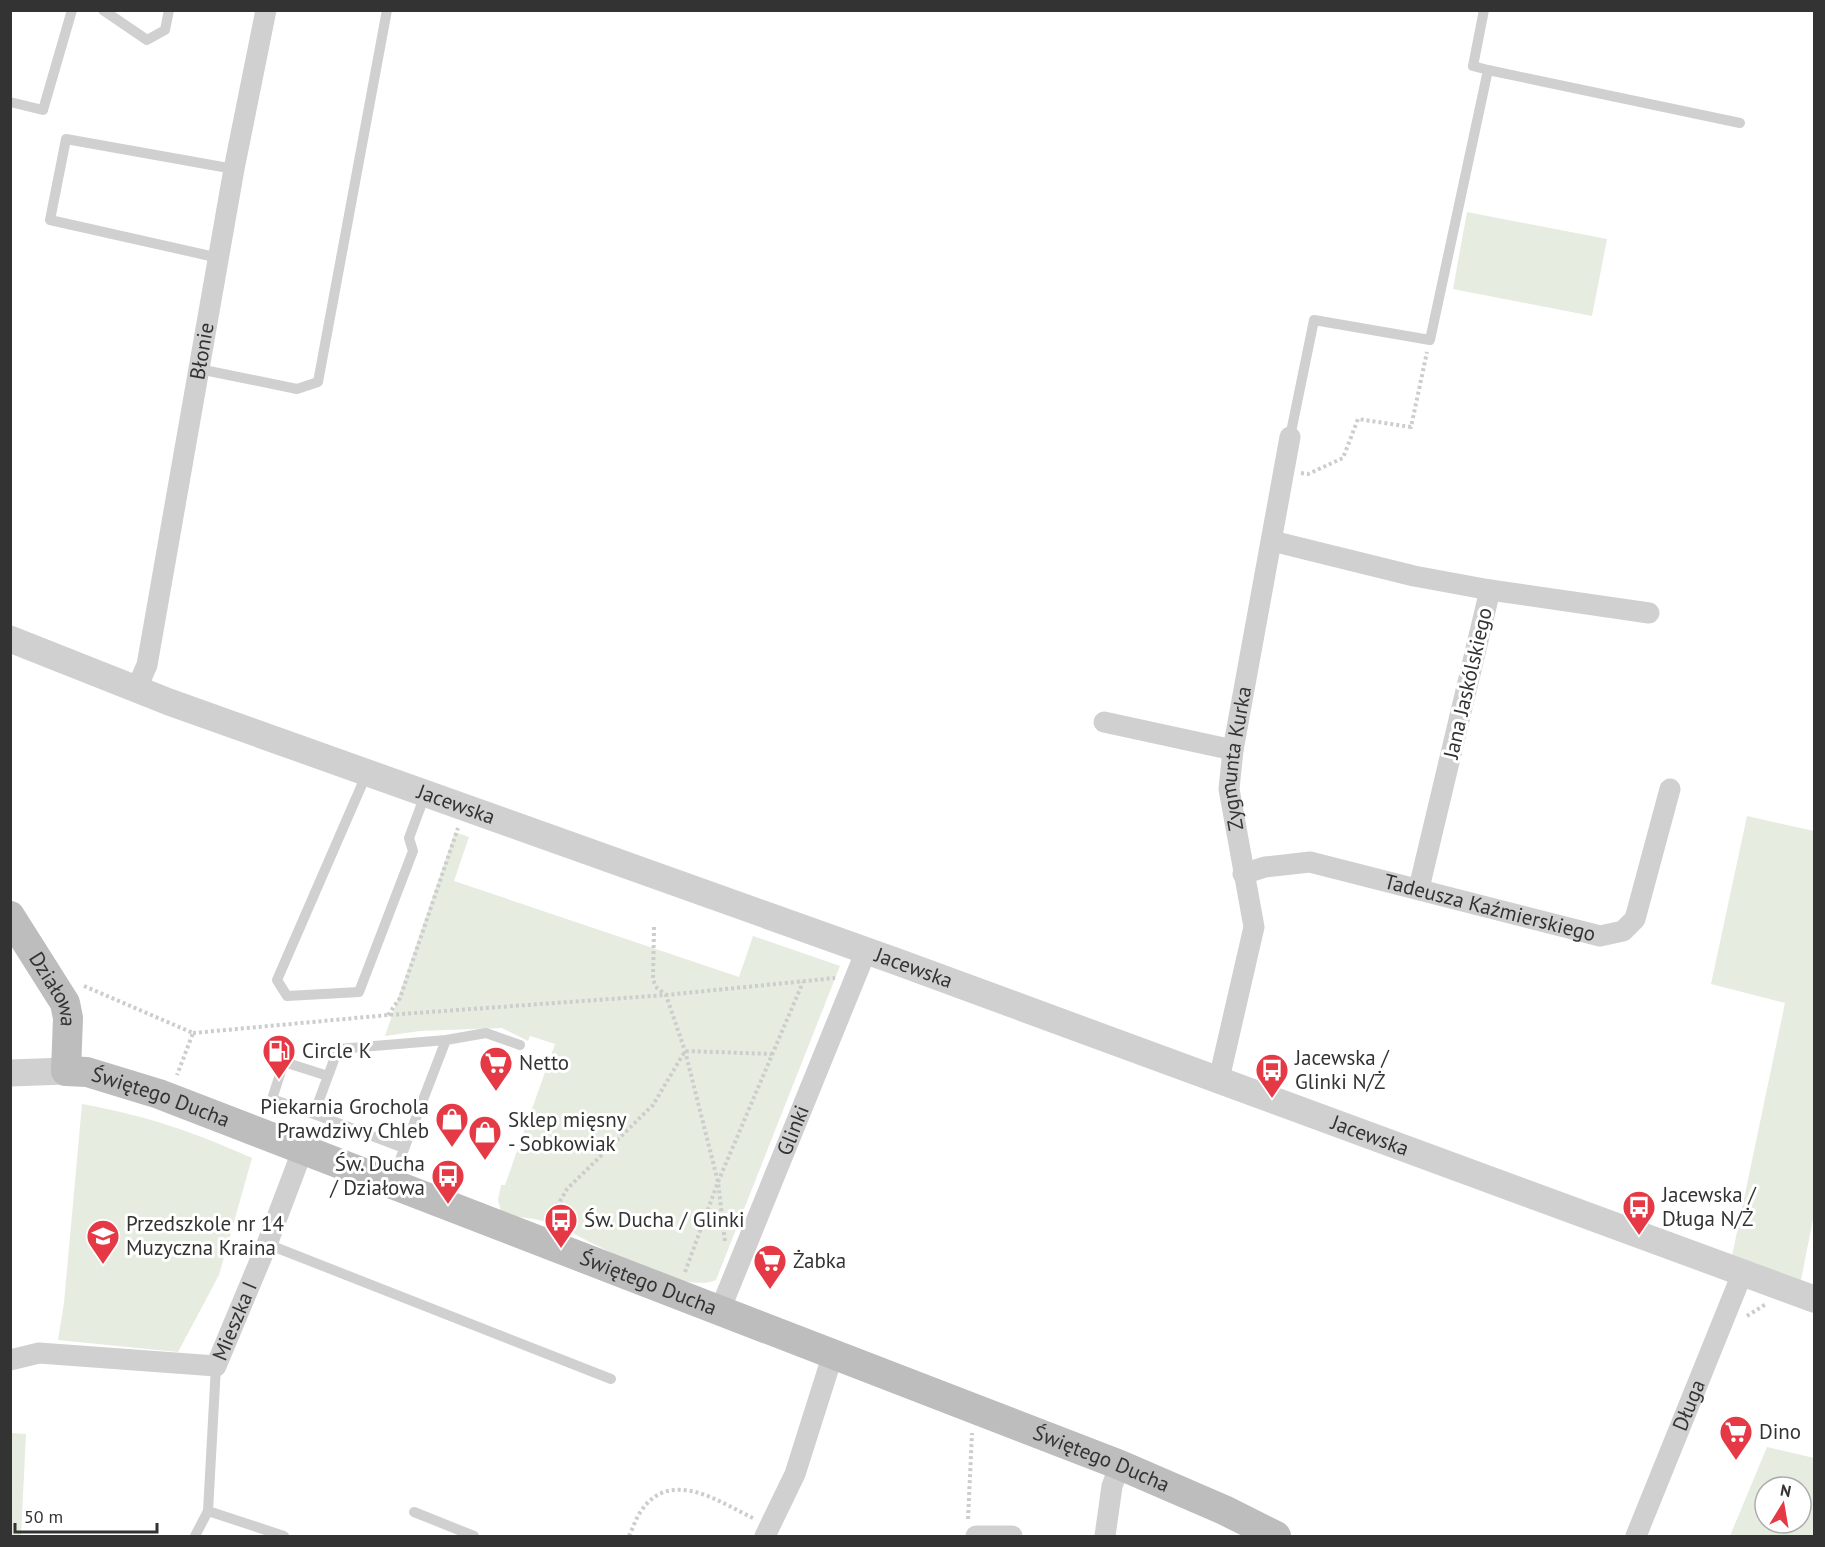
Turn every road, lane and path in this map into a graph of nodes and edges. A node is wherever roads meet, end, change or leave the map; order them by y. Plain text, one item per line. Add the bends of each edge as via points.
1 (72, 10) edge
2 (103, 10) edge
3 (169, 10) edge
4 (266, 10) edge
5 (387, 10) edge
6 (1484, 10) edge
7 (1488, 70) junction
8 (10, 102) edge
9 (1740, 123) dead end
10 (234, 169) junction
11 (219, 258) junction
12 (1430, 340) junction
13 (199, 369) junction
14 (1290, 437) joint
15 (1285, 471) junction
16 (1272, 541) junction
17 (1490, 590) junction
18 (1648, 613) dead end
19 (10, 639) edge
20 (136, 690) junction
21 (1104, 722) dead end
22 (1233, 750) junction
23 (367, 773) junction
24 (1670, 789) dead end
25 (425, 794) junction
26 (460, 823) dead end
27 (1243, 874) junction
28 (1419, 888) junction
29 (10, 915) edge
30 (654, 927) dead end
31 (862, 964) junction
32 (803, 982) junction
33 (80, 985) dead end
34 (666, 995) junction
35 (388, 1015) junction
36 (193, 1033) junction
37 (446, 1040) junction
38 (520, 1044) dead end
39 (685, 1051) junction
40 (772, 1054) junction
41 (66, 1071) junction
42 (10, 1073) edge
43 (177, 1075) dead end
44 (328, 1076) junction
45 (1219, 1079) junction
46 (314, 1114) junction
47 (404, 1148) junction
48 (303, 1149) junction
49 (718, 1182) junction
50 (390, 1183) junction
51 (551, 1217) dead end
52 (267, 1244) junction
53 (739, 1265) junction
54 (1742, 1274) junction
55 (682, 1281) dead end
56 (1815, 1299) edge
57 (1769, 1302) dead end
58 (1728, 1308) junction
59 (720, 1310) junction
60 (833, 1354) junction
61 (10, 1360) edge
62 (216, 1366) junction
63 (611, 1379) dead end
64 (972, 1430) dead end
65 (1120, 1465) junction
66 (208, 1511) junction
67 (414, 1512) dead end
68 (762, 1528) edge
69 (195, 1536) edge
70 (284, 1536) edge
71 (474, 1536) edge
72 (629, 1536) edge
73 (976, 1536) edge
74 (1012, 1536) edge
75 (1105, 1536) edge
76 (1276, 1536) edge
77 (1636, 1536) edge

1 - 8 lane via 43,110
2 - 3 lane via 147,40 165,30
4 - 10 street, Błonie
5 - 13 lane via 318,382 297,390
6 - 7 lane via 1473,66
7 - 9 lane
7 - 12 lane
10 - 11 street, Błonie
10 - 11 lane via 66,139 51,220
11 - 13 street, Błonie
12 - 14 lane via 1314,320
12 - 15 path via 1411,427 1358,419 1343,458 1308,474
13 - 20 street, Błonie via 147,665
14 - 15 street, Zygmunta Kurka
15 - 16 street, Zygmunta Kurka
16 - 17 street, Jana Jaskólskiego via 1414,576
16 - 22 street, Zygmunta Kurka
17 - 18 street
17 - 28 street, Jana Jaskólskiego
19 - 20 street, Jacewska
20 - 23 street, Jacewska
21 - 22 street
22 - 27 street, Zygmunta Kurka via 1229,789
23 - 25 street, Jacewska
23 - 25 lane via 277,980 287,996 359,992 413,852 409,838
24 - 28 street, Tadeusza Kaźmierskiego via 1635,919 1623,931 1600,936
25 - 31 street, Jacewska
26 - 35 path via 400,998
27 - 28 street, Tadeusza Kaźmierskiego via 1265,867 1310,862
27 - 45 street, Zygmunta Kurka via 1254,927
29 - 41 main road, Działowa via 65,1003
30 - 34 path via 653,980
31 - 32 path
31 - 45 street, Jacewska
31 - 53 street, Glinki
32 - 34 path
32 - 40 path
33 - 36 path
34 - 35 path
34 - 39 path
35 - 36 path
36 - 43 path
37 - 38 lane via 486,1033
37 - 44 lane via 338,1049
37 - 47 lane
39 - 40 path
39 - 49 path
39 - 51 path via 653,1105 567,1189
40 - 49 path
41 - 42 street, Świętego Ducha
41 - 48 main road, Świętego Ducha via 87,1072 131,1084
44 - 46 lane
44 - 46 lane via 284,1062 272,1099
45 - 54 street, Jacewska
46 - 47 lane
47 - 50 lane
48 - 50 main road, Świętego Ducha
48 - 52 street, Mieszka I
49 - 53 path via 728,1261
49 - 55 path
50 - 59 main road, Świętego Ducha
52 - 62 street, Mieszka I
52 - 63 lane
53 - 59 street, Glinki
54 - 56 street, Jacewska
54 - 58 street, Długa
57 - 58 path via 1747,1316
58 - 77 street, Długa
59 - 60 main road, Świętego Ducha
60 - 65 main road, Świętego Ducha
60 - 68 street via 795,1474
61 - 62 street, Mieszka I via 39,1353
62 - 66 lane
64 - 73 path via 968,1522
65 - 75 street via 1112,1486
65 - 76 main road, Świętego Ducha
66 - 69 lane
66 - 70 lane
67 - 71 lane
68 - 72 path via 689,1488 665,1491 641,1510
73 - 74 street

